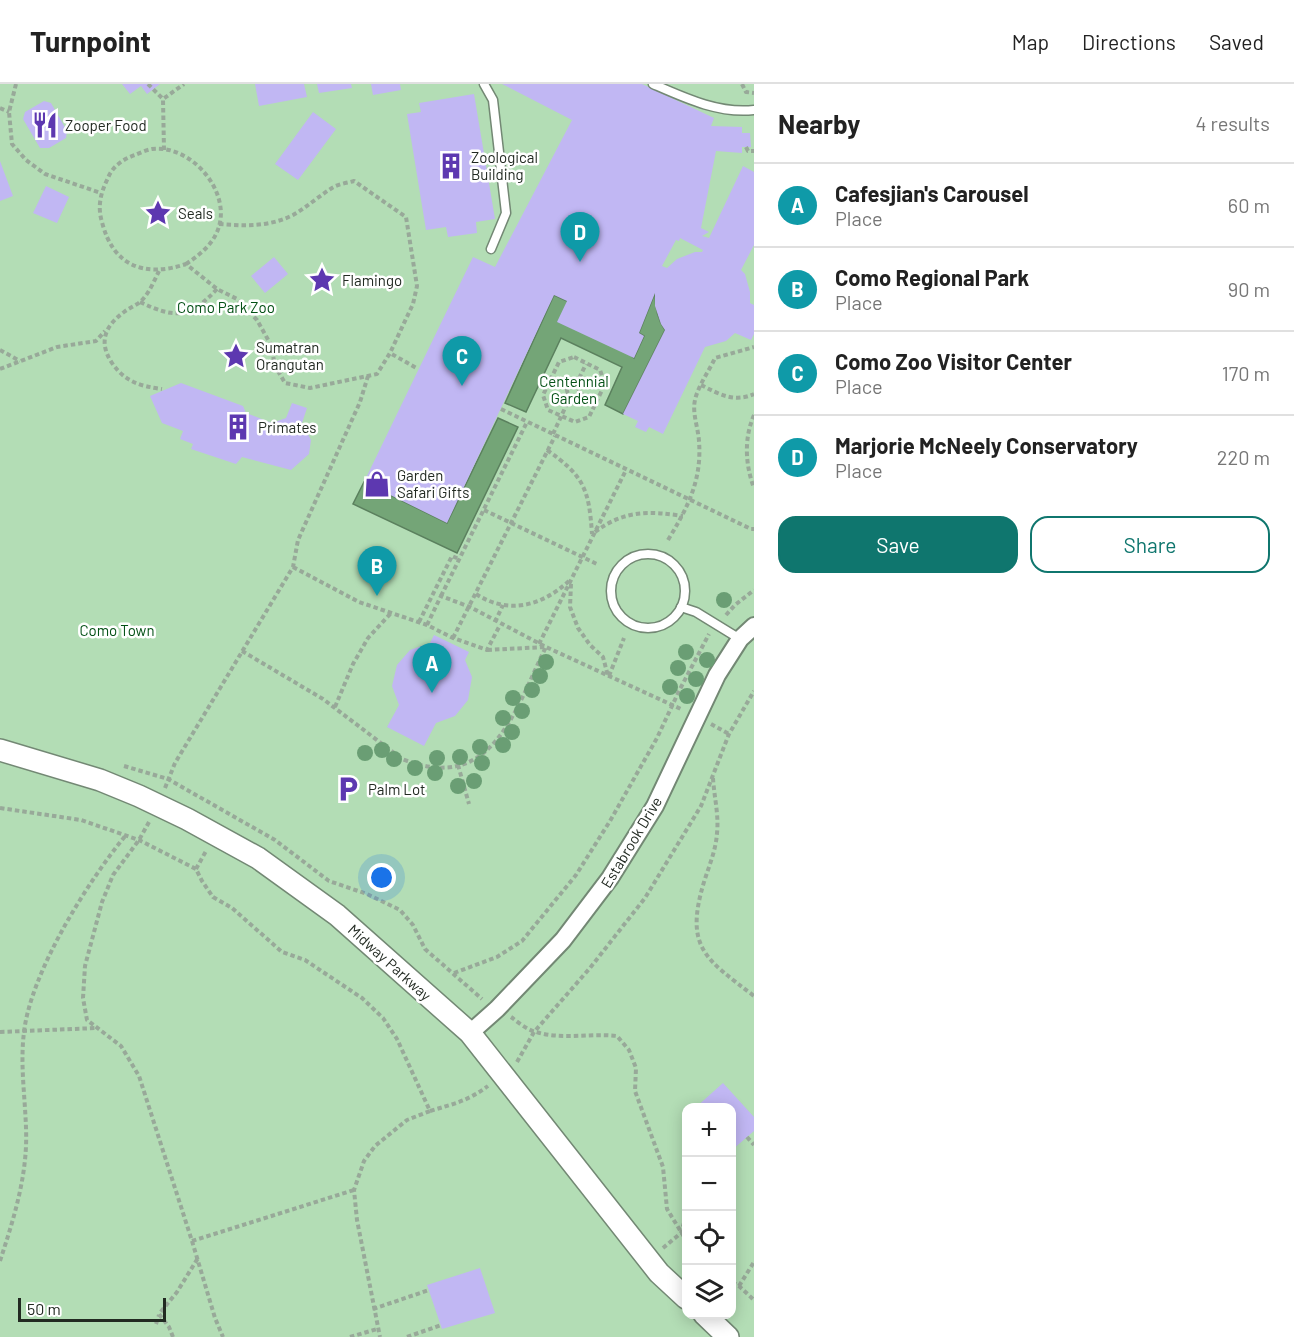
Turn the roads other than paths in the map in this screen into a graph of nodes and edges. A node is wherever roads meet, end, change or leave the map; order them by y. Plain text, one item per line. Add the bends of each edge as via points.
1 (484, 84) edge
2 (653, 84) edge
3 (754, 110) edge
4 (491, 249) dead end
5 (681, 607) junction
6 (754, 626) edge
7 (740, 639) junction
8 (0, 750) edge
9 (470, 1033) junction
10 (682, 1294) edge
11 (709, 1319) edge
12 (728, 1337) edge

1 - 4 lane via 493,100 506,213
2 - 3 lane via 727,111
5 - 5 lane via 684,582 671,561 659,555 634,556 615,573 611,596 615,607 631,623 642,627 665,624
5 - 7 lane
6 - 7 street, Estabrook Drive
7 - 9 street, Estabrook Drive via 717,675 655,806 610,878 562,940
8 - 9 street, Midway Parkway via 139,796 258,858 337,915
9 - 10 street, Midway Parkway via 659,1273
11 - 12 street

